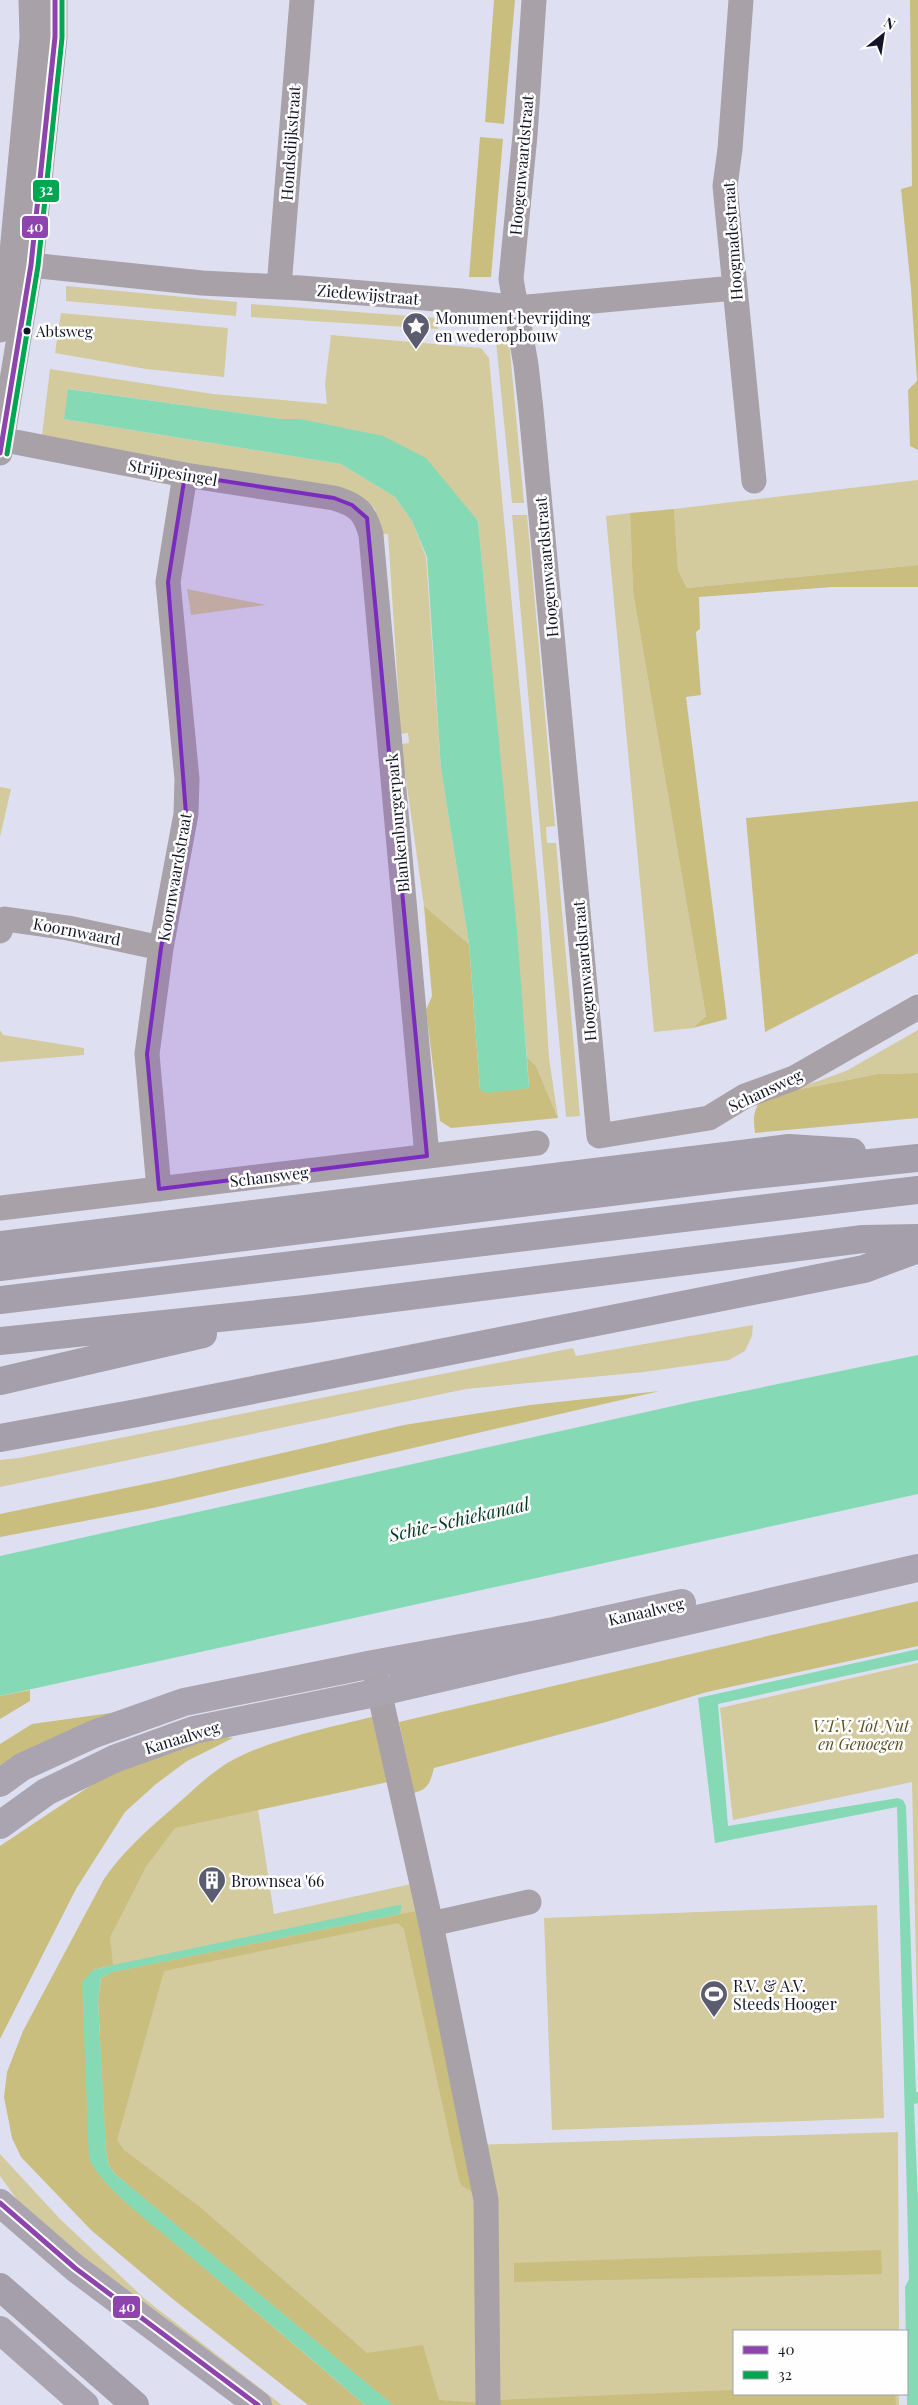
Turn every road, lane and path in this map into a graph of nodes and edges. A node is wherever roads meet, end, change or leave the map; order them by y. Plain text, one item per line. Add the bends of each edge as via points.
1 (31, 0) edge
2 (56, 0) edge
3 (302, 0) edge
4 (534, 0) edge
5 (741, 0) edge
6 (21, 264) junction
7 (279, 286) junction
8 (734, 288) junction
9 (517, 308) junction
10 (0, 330) edge
11 (1, 444) edge
12 (185, 475) junction
13 (754, 481) dead end
14 (346, 501) joint
15 (0, 931) edge
16 (161, 948) junction
17 (918, 1007) edge
18 (599, 1136) joint
19 (537, 1142) dead end
20 (427, 1156) junction
21 (918, 1157) edge
22 (159, 1189) junction
23 (918, 1190) edge
24 (0, 1208) edge
25 (918, 1238) edge
26 (0, 1245) edge
27 (918, 1249) edge
28 (0, 1267) edge
29 (0, 1300) edge
30 (306, 1309) junction
31 (0, 1341) edge
32 (0, 1381) edge
33 (0, 1438) edge
34 (918, 1551) edge
35 (918, 1568) edge
36 (373, 1664) junction
37 (380, 1692) junction
38 (0, 1784) edge
39 (0, 1825) edge
40 (529, 1902) dead end
41 (431, 1924) junction
42 (0, 2203) edge
43 (0, 2287) edge
44 (0, 2330) edge
45 (84, 2405) edge
46 (135, 2405) edge
47 (258, 2405) edge
48 (488, 2405) edge

1 - 6 street
2 - 6 street via 54,36
3 - 7 street, Hondsdijkstraat
4 - 9 street, Hoogenwaardstraat via 511,280
5 - 8 street, Hoogmadestraat via 726,186
6 - 7 street, Ziedewijstraat via 202,283
6 - 10 street
6 - 11 street
7 - 9 street, Ziedewijstraat
8 - 9 street, Ziedewijstraat
8 - 13 street, Hoogmadestraat
9 - 18 street, Hoogenwaardstraat via 538,477
11 - 12 street, Strijpesingel
12 - 14 street, Strijpesingel
12 - 16 street, Koornwaardstraat via 168,582 187,779 186,814
14 - 20 street, Blankenburgerpark via 367,518 372,535
15 - 16 street, Koornwaard via 5,919 68,928
16 - 22 street, Koornwaardstraat via 147,1054
17 - 18 street, Schansweg via 794,1078 745,1096 708,1118
19 - 20 street, Schansweg
20 - 22 street, Schansweg
21 - 26 highway via 789,1148
21 - 28 highway
22 - 24 street, Schansweg
23 - 29 highway
25 - 30 highway via 862,1239
27 - 33 highway via 864,1269
30 - 31 highway
30 - 32 highway
34 - 36 main road, Kanaalweg via 554,1631
35 - 37 main road, Kanaalweg
36 - 37 street
36 - 38 main road, Kanaalweg via 184,1702 94,1734 22,1767
37 - 39 main road, Kanaalweg via 194,1730 114,1758 46,1792
37 - 41 street
40 - 41 street
41 - 48 street via 486,2200
42 - 47 main road via 76,2268
43 - 46 highway
44 - 45 main road

